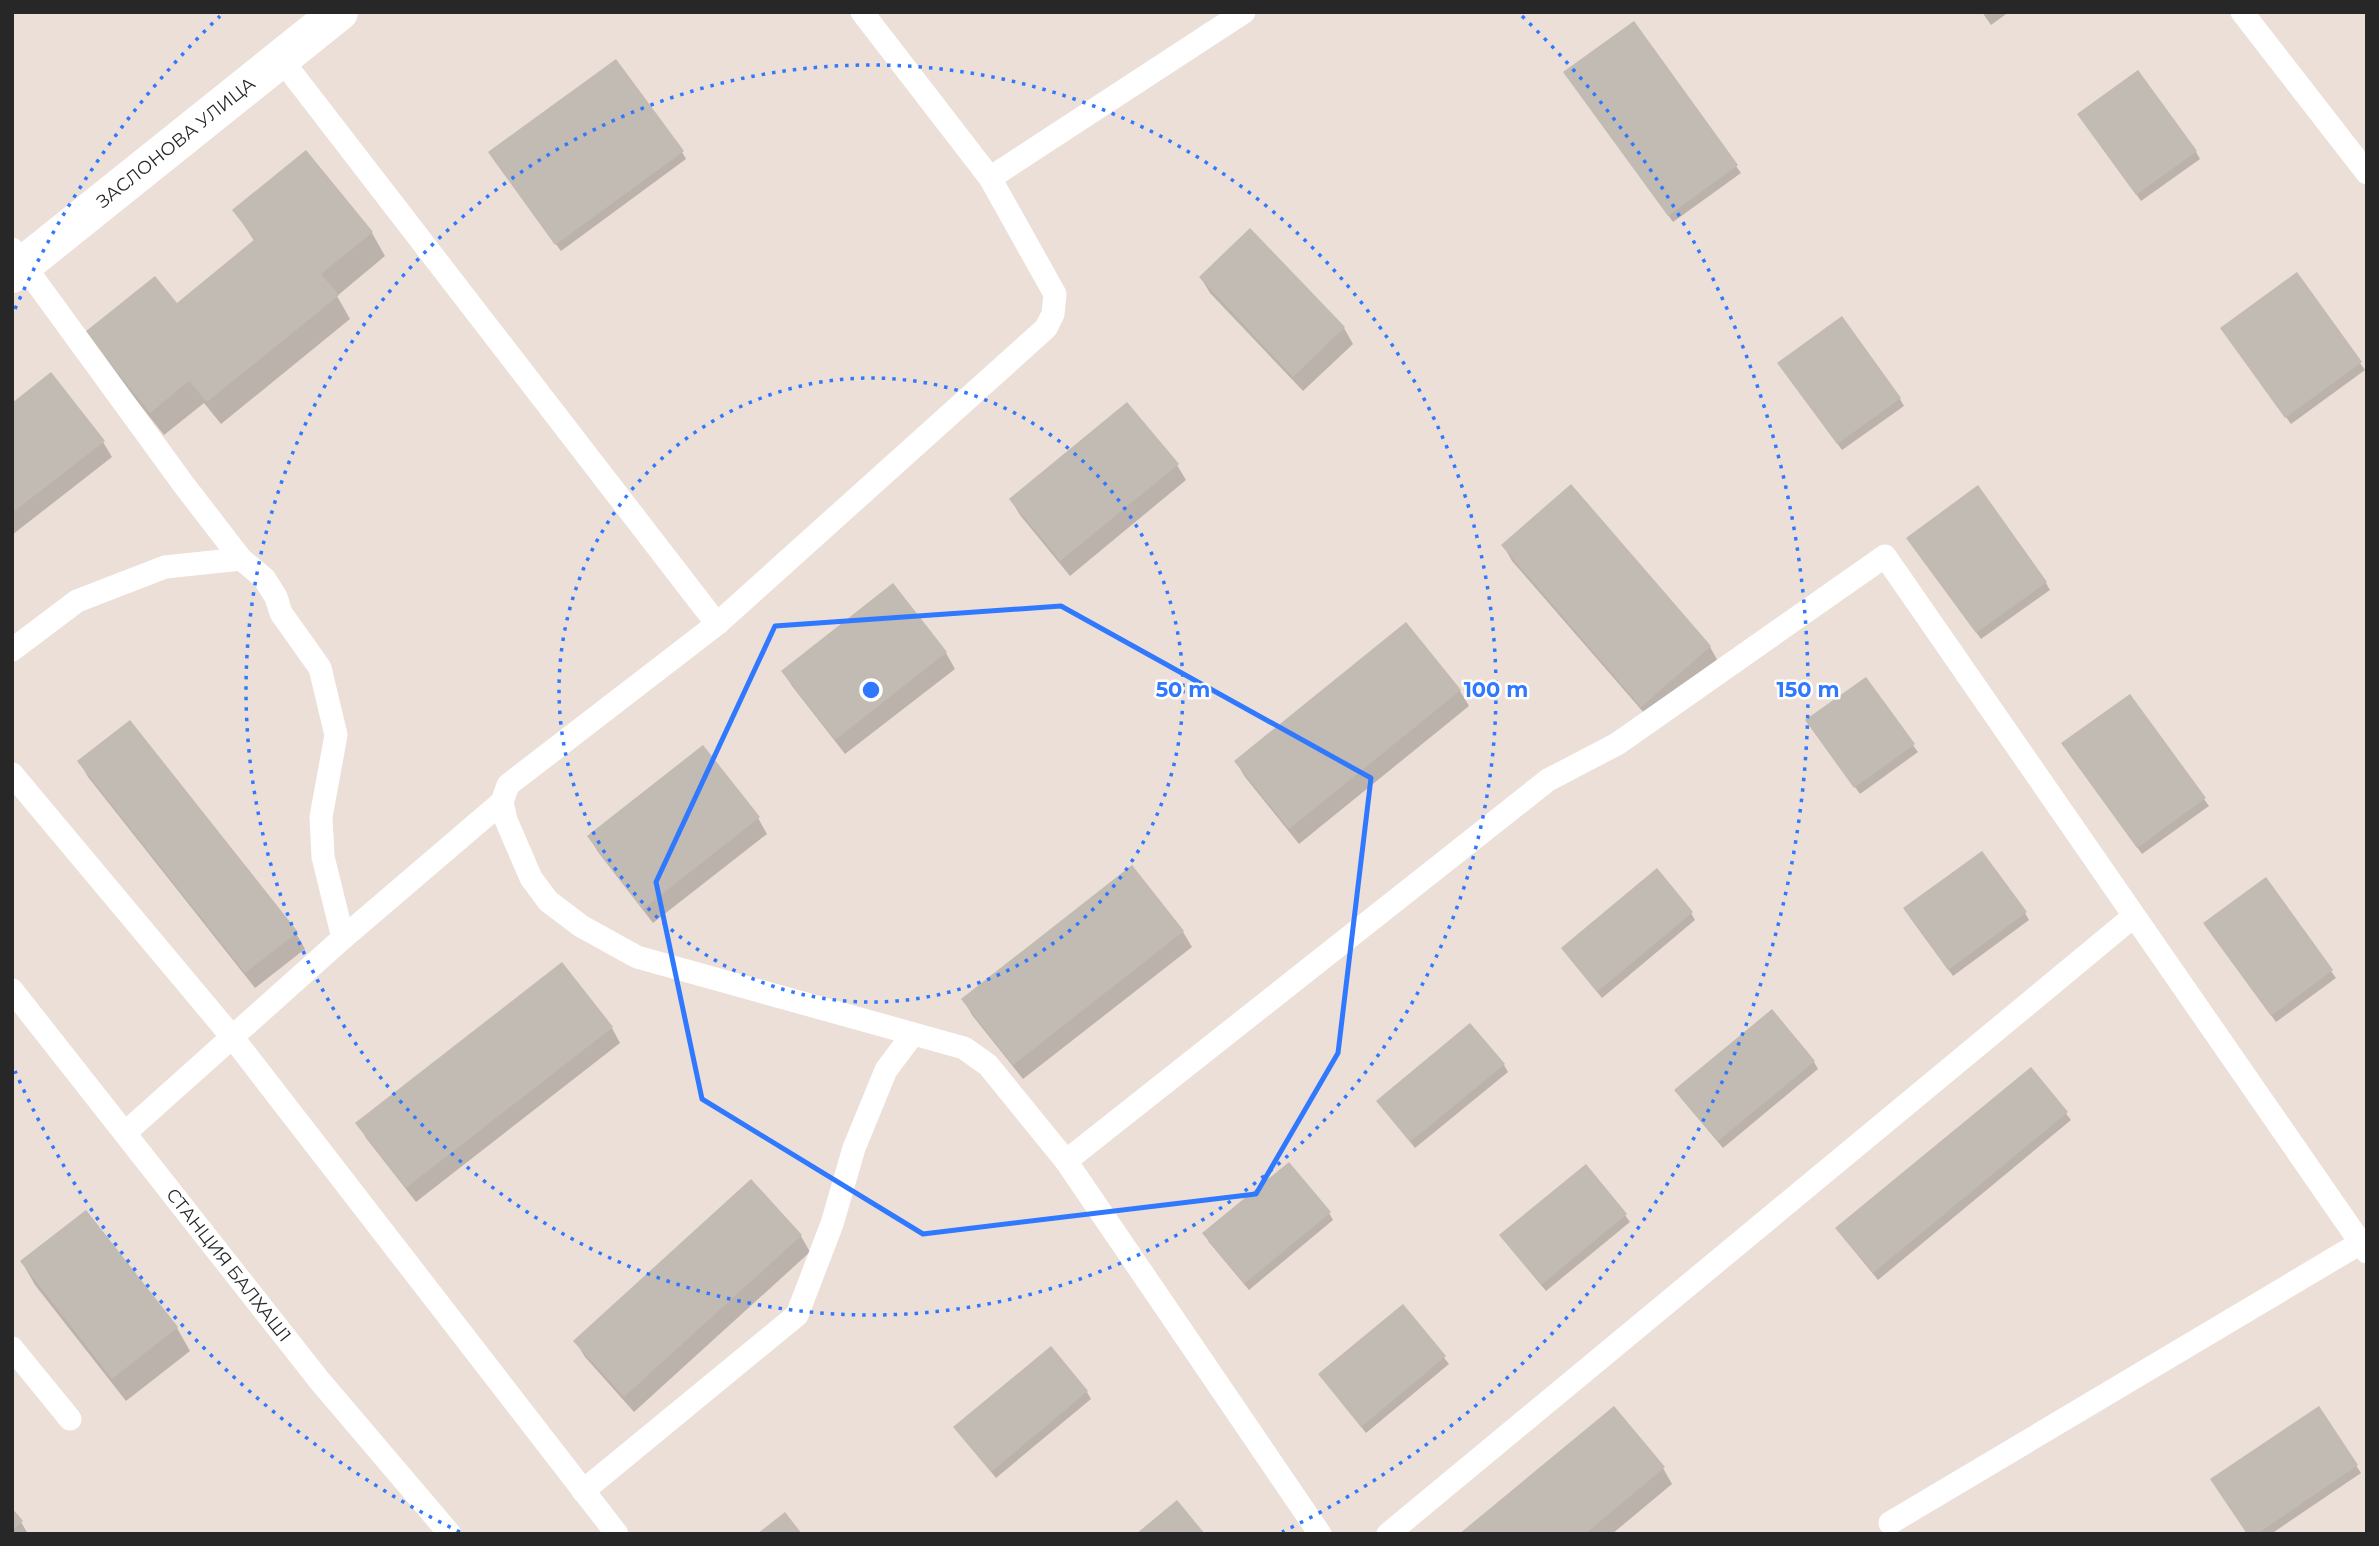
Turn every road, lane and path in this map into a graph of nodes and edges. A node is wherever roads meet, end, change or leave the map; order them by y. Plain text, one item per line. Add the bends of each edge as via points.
1 (339, 12) edge
2 (862, 12) edge
3 (1244, 12) edge
4 (2242, 12) edge
5 (281, 59) junction
6 (2367, 173) edge
7 (990, 178) junction
8 (17, 262) edge
9 (241, 559) junction
10 (718, 624) junction
11 (12, 650) edge
12 (12, 774) edge
13 (502, 802) junction
14 (2134, 916) junction
15 (343, 937) junction
16 (12, 990) edge
17 (913, 1034) junction
18 (233, 1038) junction
19 (125, 1133) junction
20 (1066, 1161) junction
21 (2365, 1245) edge
22 (12, 1348) edge
23 (70, 1419) dead end
24 (583, 1491) junction
25 (1890, 1523) dead end
26 (450, 1534) edge
27 (617, 1534) edge
28 (1320, 1534) edge
29 (1388, 1534) edge

1 - 5 street, ЗАСЛОНОВА УЛИЦА
2 - 7 lane
3 - 7 lane
4 - 6 lane
5 - 8 street, ЗАСЛОНОВА УЛИЦА
5 - 10 lane
7 - 10 lane via 1055,294 1046,328
8 - 9 lane
9 - 11 lane via 165,567 77,601
9 - 15 lane via 264,578 281,613 320,668 336,735 321,817 323,857
10 - 13 lane via 508,785
12 - 18 lane
13 - 15 lane
13 - 17 lane via 531,878 548,901 581,926 637,957
14 - 20 lane via 1885,556 1617,744 1548,780
14 - 21 lane
14 - 29 lane
15 - 18 lane
16 - 19 lane, СТАНЦИЯ БАЛХАШ1
17 - 20 lane via 964,1048 988,1065
17 - 24 lane via 886,1070 797,1315
18 - 19 lane
18 - 24 lane
19 - 26 lane, СТАНЦИЯ БАЛХАШ1 via 319,1380
20 - 28 lane
21 - 25 lane
22 - 23 lane
24 - 27 lane

